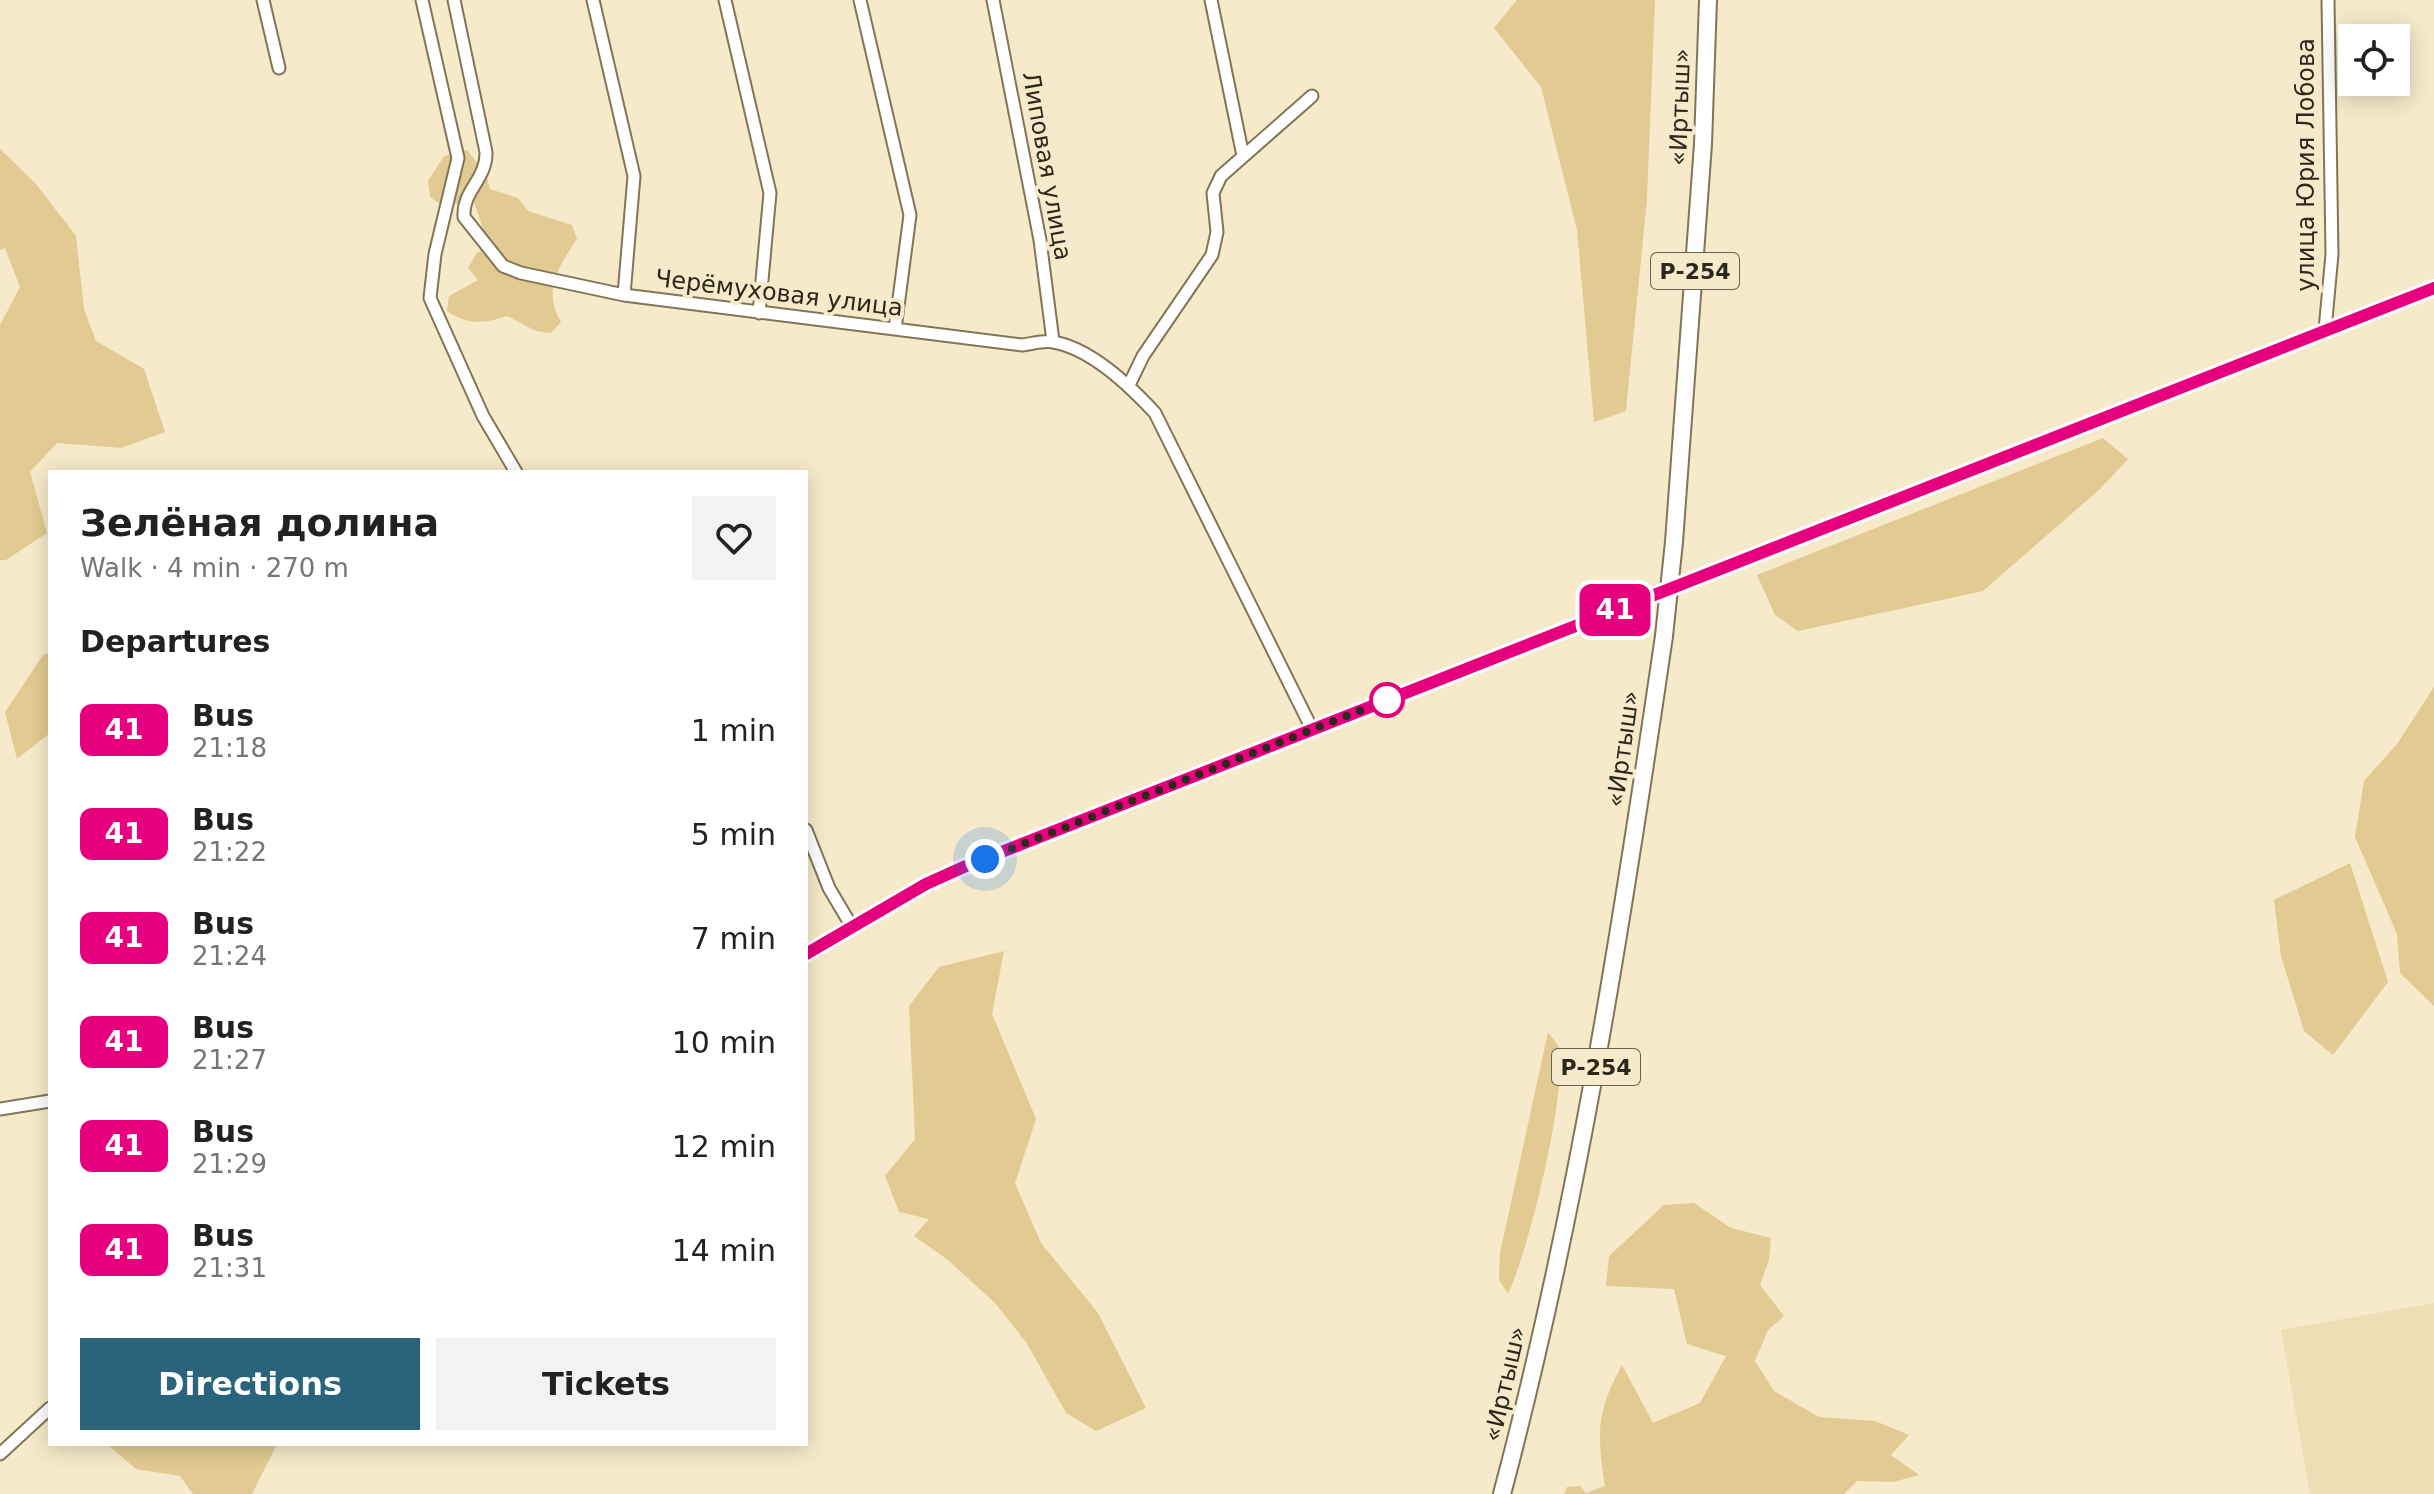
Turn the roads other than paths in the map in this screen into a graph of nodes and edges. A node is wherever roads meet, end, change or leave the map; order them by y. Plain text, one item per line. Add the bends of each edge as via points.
1 (263, 0) edge
2 (422, 0) edge
3 (454, 0) edge
4 (593, 0) edge
5 (725, 0) edge
6 (860, 0) edge
7 (993, 0) edge
8 (1211, 0) edge
9 (1708, 0) edge
10 (2328, 0) edge
11 (279, 68) dead end
12 (1312, 96) dead end
13 (1243, 156) junction
14 (2434, 288) edge
15 (624, 295) junction
16 (759, 313) junction
17 (895, 329) junction
18 (2325, 330) junction
19 (1053, 341) junction
20 (1129, 385) junction
21 (515, 470) edge
22 (1687, 581) tunnel mouth
23 (1640, 600) tunnel mouth
24 (1313, 731) junction
25 (808, 835) edge
26 (852, 927) junction
27 (808, 953) edge
28 (48, 1101) edge
29 (0, 1109) edge
30 (48, 1410) edge
31 (0, 1454) edge
32 (1502, 1494) edge

1 - 11 street
2 - 21 street via 457,146 430,298 483,416
3 - 15 street, Черёмуховая улица via 487,165 467,195 468,227 512,271
4 - 15 street via 634,176
5 - 16 street via 770,193
6 - 17 street via 910,215
7 - 19 street, Липовая улица via 1034,209
8 - 13 street
9 - 32 highway, «Иртыш» / Р-254, bridge via 1703,144 1664,636 1583,1141
10 - 18 street, улица Юрия Лобова via 2332,254
12 - 13 street
13 - 20 street via 1221,176 1213,193 1217,232 1212,255
14 - 18 street
15 - 16 street, Черёмуховая улица
16 - 17 street, Черёмуховая улица
17 - 19 street, Черёмуховая улица via 1022,345
18 - 22 street
19 - 20 street
20 - 24 street via 1155,413
23 - 24 street
24 - 26 street via 966,866
25 - 26 street
26 - 27 street
28 - 29 street
30 - 31 street

